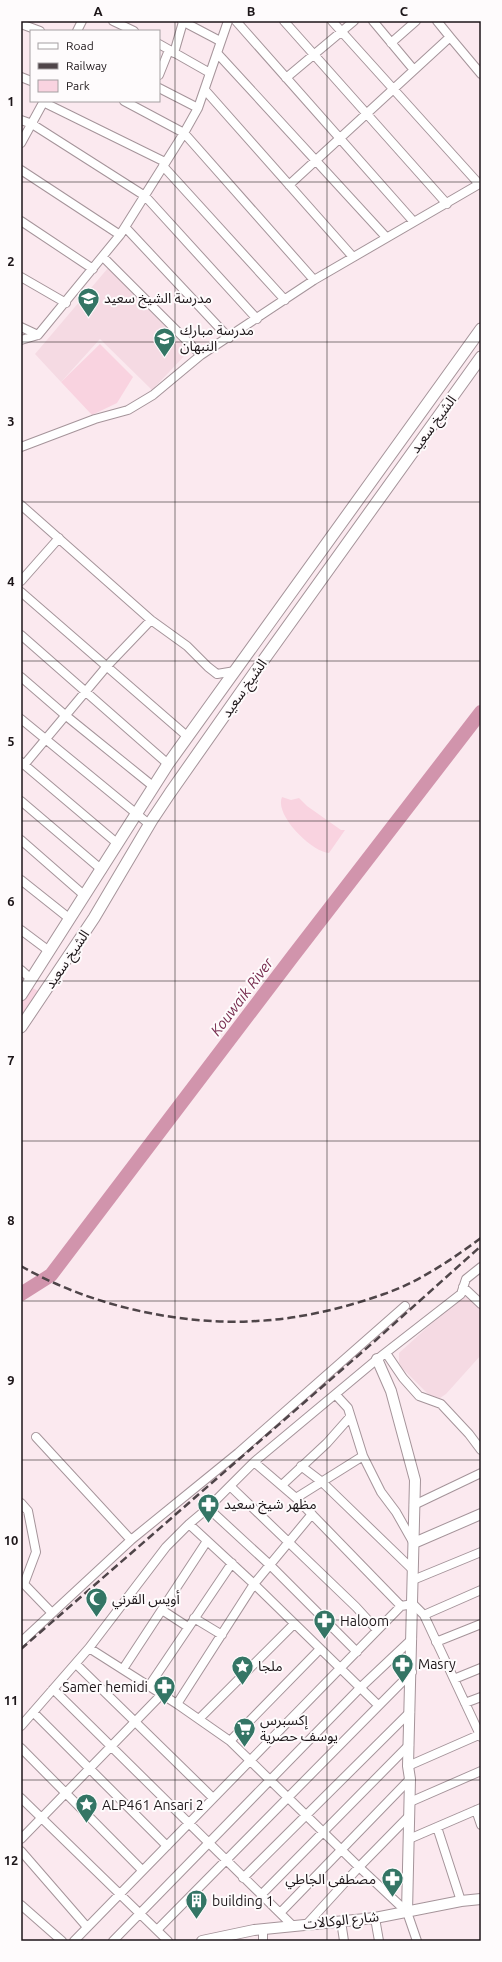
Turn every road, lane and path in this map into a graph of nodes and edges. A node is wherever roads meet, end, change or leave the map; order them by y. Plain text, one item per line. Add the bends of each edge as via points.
1 (82, 21) edge
2 (113, 21) edge
3 (183, 21) edge
4 (228, 21) edge
5 (236, 21) edge
6 (284, 21) edge
7 (332, 21) edge
8 (354, 21) edge
9 (373, 21) edge
10 (416, 21) edge
11 (437, 21) edge
12 (21, 24) edge
13 (121, 26) edge
14 (37, 30) edge
15 (78, 30) edge
16 (131, 30) edge
17 (341, 32) junction
18 (450, 37) junction
19 (220, 41) junction
20 (391, 44) junction
21 (160, 45) edge
22 (172, 51) junction
23 (217, 53) junction
24 (313, 54) junction
25 (414, 70) junction
26 (160, 73) edge
27 (210, 73) junction
28 (481, 74) edge
29 (286, 78) junction
30 (160, 89) edge
31 (205, 90) junction
32 (393, 90) junction
33 (43, 102) edge
34 (46, 102) edge
35 (126, 102) edge
36 (198, 108) junction
37 (366, 114) junction
38 (21, 120) edge
39 (32, 124) junction
40 (184, 133) junction
41 (340, 138) junction
42 (21, 143) edge
43 (315, 161) junction
44 (164, 164) junction
45 (21, 170) edge
46 (480, 184) edge
47 (289, 185) junction
48 (145, 196) junction
49 (446, 204) junction
50 (21, 221) edge
51 (413, 221) junction
52 (125, 227) junction
53 (120, 235) junction
54 (386, 237) junction
55 (103, 257) junction
56 (353, 257) junction
57 (93, 269) junction
58 (21, 277) edge
59 (314, 280) junction
60 (285, 300) junction
61 (66, 303) junction
62 (257, 319) junction
63 (21, 327) edge
64 (481, 329) edge
65 (38, 335) junction
66 (229, 338) junction
67 (21, 340) edge
68 (201, 355) junction
69 (481, 357) edge
70 (21, 447) edge
71 (21, 505) edge
72 (60, 538) junction
73 (21, 581) edge
74 (21, 592) edge
75 (150, 620) junction
76 (21, 635) edge
77 (107, 666) junction
78 (238, 668) junction
79 (255, 672) junction
80 (21, 677) edge
81 (86, 692) junction
82 (65, 715) junction
83 (21, 719) edge
84 (188, 737) junction
85 (45, 739) junction
86 (22, 764) edge
87 (168, 764) junction
88 (154, 787) junction
89 (21, 801) edge
90 (136, 814) junction
91 (150, 824) junction
92 (21, 840) edge
93 (118, 844) junction
94 (102, 870) junction
95 (21, 880) edge
96 (85, 896) junction
97 (70, 919) junction
98 (21, 930) edge
99 (49, 951) junction
100 (21, 970) edge
101 (31, 979) junction
102 (21, 995) edge
103 (21, 1027) edge
104 (481, 1268) edge
105 (463, 1287) junction
106 (481, 1304) edge
107 (405, 1306) dead end
108 (386, 1353) junction
109 (377, 1359) junction
110 (336, 1395) junction
111 (350, 1417) junction
112 (36, 1437) dead end
113 (481, 1450) edge
114 (363, 1456) junction
115 (254, 1462) junction
116 (301, 1466) junction
117 (481, 1473) edge
118 (322, 1482) junction
119 (282, 1484) junction
120 (230, 1486) junction
121 (296, 1498) junction
122 (21, 1503) edge
123 (414, 1505) junction
124 (208, 1508) junction
125 (312, 1514) junction
126 (481, 1514) edge
127 (189, 1524) junction
128 (131, 1540) junction
129 (207, 1541) junction
130 (288, 1542) junction
131 (414, 1543) junction
132 (481, 1552) edge
133 (232, 1563) junction
134 (271, 1566) junction
135 (413, 1574) junction
136 (254, 1584) junction
137 (481, 1590) edge
138 (413, 1604) junction
139 (400, 1606) junction
140 (162, 1610) junction
141 (52, 1613) junction
142 (424, 1615) junction
143 (194, 1618) junction
144 (294, 1624) junction
145 (481, 1624) edge
146 (188, 1627) junction
147 (377, 1630) junction
148 (222, 1635) junction
149 (412, 1639) junction
150 (21, 1642) edge
151 (436, 1642) junction
152 (90, 1648) junction
153 (320, 1649) junction
154 (356, 1652) junction
155 (76, 1664) junction
156 (481, 1668) edge
157 (123, 1669) junction
158 (340, 1669) junction
159 (412, 1672) junction
160 (454, 1679) junction
161 (149, 1686) junction
162 (360, 1688) junction
163 (53, 1689) junction
164 (162, 1694) junction
165 (481, 1697) edge
166 (465, 1703) junction
167 (177, 1704) junction
168 (378, 1705) junction
169 (33, 1712) junction
170 (410, 1712) junction
171 (200, 1719) junction
172 (134, 1723) junction
173 (21, 1726) edge
174 (481, 1735) edge
175 (230, 1741) junction
176 (409, 1745) junction
177 (111, 1747) junction
178 (21, 1748) edge
179 (251, 1759) junction
180 (408, 1766) junction
181 (89, 1769) junction
182 (481, 1771) edge
183 (271, 1779) junction
184 (410, 1779) junction
185 (66, 1793) junction
186 (288, 1796) junction
187 (21, 1798) edge
188 (212, 1798) junction
189 (410, 1802) junction
190 (479, 1809) edge
191 (306, 1814) junction
192 (409, 1816) junction
193 (41, 1817) junction
194 (188, 1823) junction
195 (481, 1825) edge
196 (437, 1827) junction
197 (323, 1831) junction
198 (21, 1839) edge
199 (409, 1839) junction
200 (208, 1843) junction
201 (167, 1846) junction
202 (341, 1849) junction
203 (21, 1851) edge
204 (227, 1861) junction
205 (358, 1867) junction
206 (142, 1870) junction
207 (243, 1878) junction
208 (120, 1894) junction
209 (261, 1895) junction
210 (481, 1900) edge
211 (462, 1901) junction
212 (21, 1905) edge
213 (407, 1912) junction
214 (280, 1913) junction
215 (140, 1914) junction
216 (374, 1918) junction
217 (341, 1921) junction
218 (307, 1924) junction
219 (292, 1925) junction
220 (87, 1927) junction
221 (263, 1929) junction
222 (157, 1930) junction
223 (207, 1940) edge
224 (62, 1941) edge
225 (74, 1941) edge
226 (113, 1941) edge
227 (168, 1941) edge
228 (264, 1941) edge
229 (344, 1941) edge
230 (379, 1941) edge
231 (417, 1941) edge

1 - 15 street
2 - 13 street
3 - 19 street
3 - 22 street
4 - 19 street
5 - 29 street
6 - 24 street
7 - 17 street
8 - 17 street
9 - 20 street
10 - 20 street
11 - 18 street
12 - 14 street
13 - 16 street
17 - 24 street
17 - 32 street
18 - 25 street
18 - 28 street
19 - 23 street
20 - 25 street
21 - 22 street
22 - 26 street
22 - 27 street
23 - 27 street
23 - 43 street
24 - 29 street
24 - 37 street
25 - 32 street
27 - 31 street
29 - 41 street
30 - 36 street
31 - 36 street
31 - 47 street
32 - 37 street
32 - 46 street
33 - 39 street
34 - 44 street
35 - 40 street
36 - 40 street
37 - 41 street
37 - 49 street
38 - 39 street
39 - 42 street
39 - 48 street
40 - 44 street
40 - 59 street
41 - 43 street
41 - 51 street
43 - 47 street
43 - 54 street
44 - 48 street
44 - 60 street
45 - 53 street
46 - 49 street
47 - 56 street
48 - 52 street
48 - 62 street
49 - 51 street
50 - 57 street
51 - 54 street
52 - 53 street
52 - 66 street
53 - 55 street
54 - 56 street
55 - 57 street
55 - 68 street
56 - 59 street
57 - 61 street
58 - 61 street
59 - 60 street
60 - 62 street
61 - 65 street
62 - 66 street
63 - 65 street
64 - 78 main road, الشيخ سعيد
65 - 67 street
66 - 68 street
68 - 70 street via 153,395 128,410 94,419
69 - 79 main road, الشيخ سعيد
71 - 72 street
72 - 73 street
72 - 75 street
74 - 77 street
75 - 77 street
75 - 78 street via 188,646 218,674
76 - 81 street
77 - 81 street
77 - 84 street
78 - 79 main road
78 - 84 main road, الشيخ سعيد
79 - 91 main road, الشيخ سعيد
80 - 82 street
81 - 82 street
81 - 87 street
82 - 85 street
82 - 88 street
83 - 85 street
84 - 87 main road, الشيخ سعيد
85 - 86 street
85 - 90 street
86 - 93 street
87 - 88 main road, الشيخ سعيد
88 - 90 main road, الشيخ سعيد
89 - 94 street
90 - 91 street
90 - 93 main road, الشيخ سعيد
91 - 103 main road, الشيخ سعيد via 94,918
92 - 96 street
93 - 94 main road, الشيخ سعيد
94 - 96 main road, الشيخ سعيد
95 - 97 street
96 - 97 main road, الشيخ سعيد
97 - 99 main road, الشيخ سعيد
98 - 99 street
99 - 101 main road, الشيخ سعيد
100 - 101 street
101 - 102 main road, الشيخ سعيد
104 - 105 street via 466,1279
105 - 106 street
105 - 108 street via 461,1294
107 - 128 street via 238,1452
108 - 109 street
108 - 113 street via 419,1396 441,1404
109 - 110 street
109 - 123 street via 391,1391 407,1448 415,1480
110 - 111 street via 348,1408
110 - 115 street
111 - 114 street
111 - 116 street via 327,1443
112 - 128 street
114 - 118 street
114 - 131 street via 381,1492
115 - 119 street
115 - 120 street
116 - 118 street
116 - 119 street
117 - 123 street
118 - 121 street
118 - 135 street
119 - 121 street
120 - 124 street
120 - 130 street
121 - 125 street
122 - 141 street via 28,1511 36,1552 24,1584
123 - 131 street
124 - 127 street
124 - 134 street
125 - 130 street
125 - 139 street
126 - 131 street
127 - 129 street
127 - 152 street via 166,1547
128 - 141 street
129 - 133 street
129 - 140 street
130 - 134 street
130 - 147 street
131 - 135 street
132 - 135 street
133 - 136 street
133 - 143 street
134 - 136 street
134 - 154 street
135 - 138 street
136 - 144 street
136 - 148 street
137 - 142 street
138 - 139 street
138 - 142 street
138 - 149 street
139 - 147 street
140 - 146 street
140 - 157 street
141 - 150 street
142 - 151 street
143 - 146 street
143 - 148 street
144 - 153 street
144 - 171 street
145 - 151 street
146 - 161 street
147 - 154 street
148 - 167 street
149 - 159 street
149 - 162 street
151 - 160 street
152 - 155 street
152 - 157 street
153 - 158 street
153 - 175 street
154 - 158 street
155 - 163 street
155 - 172 street
156 - 160 street
157 - 161 street
158 - 162 street
158 - 179 street
159 - 168 street
159 - 170 street
160 - 166 street
161 - 164 street
162 - 168 street
162 - 183 street
163 - 169 street
163 - 177 street
164 - 167 street
164 - 172 street
165 - 166 street
166 - 174 street
167 - 171 street
168 - 186 street
169 - 173 street
169 - 181 street
170 - 176 street
170 - 191 street
171 - 175 street
172 - 177 street
172 - 188 street
174 - 180 street
175 - 179 street
176 - 180 street
176 - 197 street
177 - 181 street
177 - 194 street
178 - 185 street
179 - 183 street
179 - 188 street
180 - 184 street
181 - 185 street
181 - 201 street
182 - 189 street
183 - 186 street
183 - 200 street
184 - 189 street
184 - 202 street
185 - 193 street
185 - 206 street
186 - 191 street
186 - 204 street
187 - 193 street
188 - 194 street
189 - 192 street
190 - 195 street
190 - 196 street
191 - 197 street
191 - 207 street
192 - 199 street
192 - 205 street
193 - 198 street
193 - 208 street
194 - 200 street
194 - 201 street
196 - 199 street
196 - 211 street
197 - 202 street
197 - 209 street
199 - 213 street
200 - 204 street
200 - 215 street
201 - 206 street
202 - 205 street
202 - 214 street
203 - 220 street
204 - 207 street
204 - 222 street
205 - 213 street
205 - 218 street
206 - 208 street
207 - 209 street
208 - 215 street
208 - 220 street
209 - 214 street
210 - 211 street, شارع الوكالات
211 - 213 street, شارع الوكالات
212 - 224 street
213 - 216 street, شارع الوكالات
213 - 231 street
214 - 219 street
215 - 222 street
215 - 226 street
216 - 217 street, شارع الوكالات
216 - 230 street
217 - 218 street, شارع الوكالات
217 - 229 street
218 - 219 street, شارع الوكالات
219 - 221 street, شارع الوكالات
220 - 225 street
221 - 223 street, شارع الوكالات
221 - 228 street
222 - 227 street

